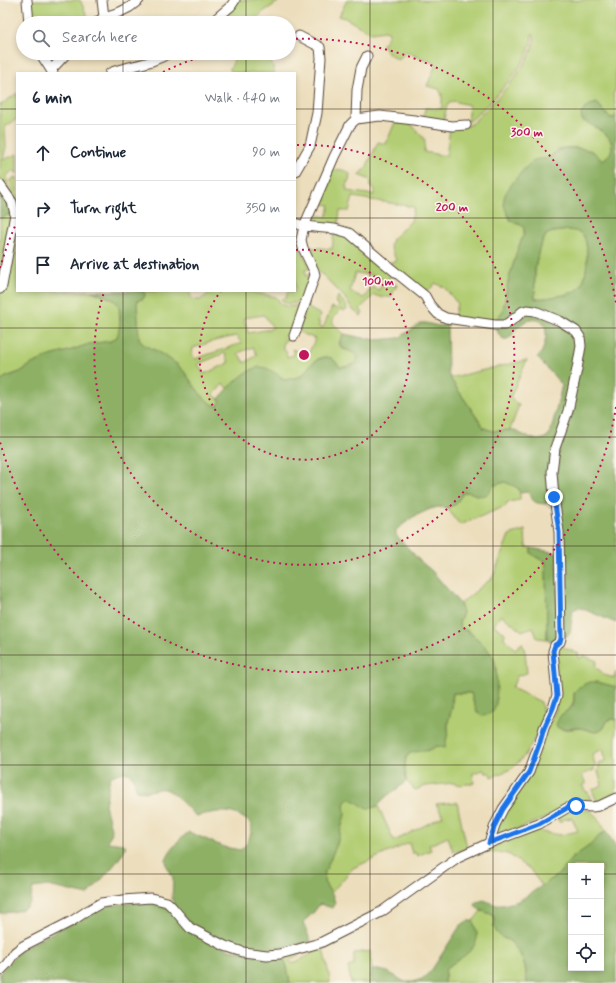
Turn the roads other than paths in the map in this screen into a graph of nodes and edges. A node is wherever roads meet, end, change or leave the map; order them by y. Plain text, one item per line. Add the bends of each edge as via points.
1 (27, 0) edge
2 (102, 0) edge
3 (139, 0) edge
4 (235, 0) edge
5 (28, 16) edge
6 (104, 16) edge
7 (107, 16) edge
8 (219, 16) edge
9 (299, 36) dead end
10 (367, 56) dead end
11 (44, 60) edge
12 (61, 60) edge
13 (154, 60) edge
14 (52, 72) edge
15 (114, 72) edge
16 (356, 119) junction
17 (466, 125) dead end
18 (296, 170) edge
19 (0, 185) edge
20 (296, 223) edge
21 (304, 226) junction
22 (0, 289) edge
23 (294, 336) dead end
24 (616, 798) edge
25 (489, 843) junction
26 (0, 971) edge

1 - 5 street
2 - 6 street
3 - 7 street via 130,7
4 - 8 street
9 - 18 street via 320,48 321,58 317,113 310,146
10 - 16 street via 361,68 357,90
11 - 14 street
12 - 14 street
13 - 15 street
16 - 17 street via 380,116 452,126
16 - 21 street via 350,125 334,157
19 - 22 street via 12,202 15,214
20 - 21 street
21 - 23 street via 301,240 315,275
21 - 25 street via 349,233 425,296 438,314 446,318 505,325 523,311 535,311 560,321 576,331 580,337 577,369 552,472 559,532 561,638 553,651 557,696 529,772 503,809
24 - 25 street via 599,806 567,808 539,824
25 - 26 street via 458,857 381,912 320,943 280,954 243,952 225,946 190,928 167,902 151,898 101,903 23,946

